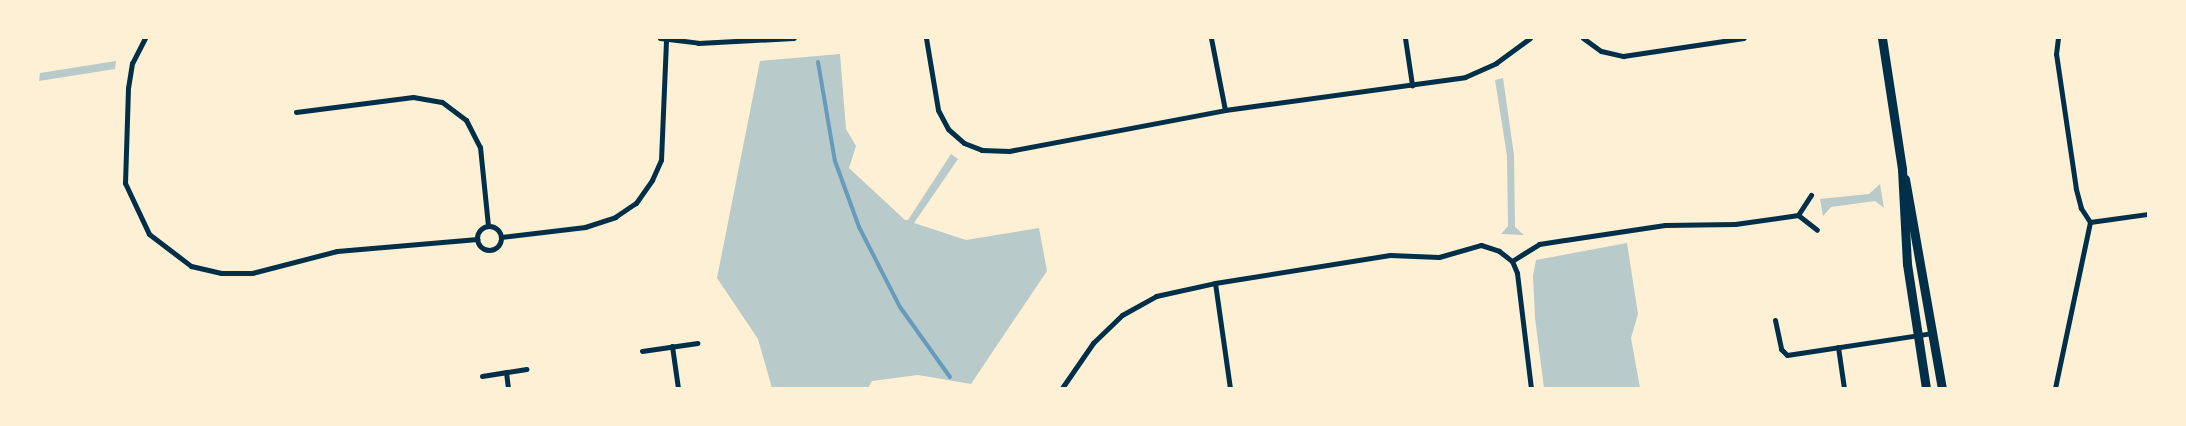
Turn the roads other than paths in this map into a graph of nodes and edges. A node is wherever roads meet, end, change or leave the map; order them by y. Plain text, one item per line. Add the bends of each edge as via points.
1 (144, 38) edge
2 (660, 38) edge
3 (794, 38) edge
4 (926, 38) edge
5 (1211, 38) edge
6 (1405, 38) edge
7 (1530, 38) edge
8 (1583, 38) edge
9 (1744, 38) edge
10 (1882, 38) edge
11 (2058, 38) edge
12 (666, 40) junction
13 (1412, 85) junction
14 (1225, 110) junction
15 (296, 112) dead end
16 (1902, 170) junction
17 (1811, 195) dead end
18 (2148, 214) edge
19 (1798, 215) junction
20 (2090, 222) junction
21 (488, 226) junction
22 (1816, 230) dead end
23 (501, 237) junction
24 (477, 239) junction
25 (1512, 261) junction
26 (1215, 283) junction
27 (1775, 320) dead end
28 (1933, 333) junction
29 (1917, 337) junction
30 (696, 342) dead end
31 (672, 346) junction
32 (1838, 348) junction
33 (642, 351) dead end
34 (526, 369) dead end
35 (506, 372) junction
36 (482, 376) dead end
37 (508, 388) edge
38 (678, 388) edge
39 (1062, 388) edge
40 (1230, 388) edge
41 (1530, 388) edge
42 (1844, 388) edge
43 (1926, 388) edge
44 (1942, 388) edge
45 (2055, 388) edge

1 - 24 street via 132,63 128,88 125,183 149,234 190,266 220,273 252,273 337,251
2 - 12 street
3 - 12 street via 698,43
4 - 14 street via 938,110 948,129 964,143 982,150 1009,151
5 - 14 street
6 - 13 street
7 - 13 street via 1496,64 1465,77
8 - 9 street via 1601,51 1623,56
10 - 16 main road
11 - 20 street via 2056,54 2076,189 2081,208
12 - 23 street via 661,160 636,202 615,217 586,227
13 - 14 street
15 - 21 street via 413,97 442,102 466,120 480,147
16 - 28 main road via 1910,193
16 - 29 main road via 1907,264
17 - 19 street
18 - 20 street
19 - 22 street
19 - 25 street via 1735,224 1665,225 1574,238 1539,244
20 - 45 street
21 - 23 street via 495,228
21 - 24 street via 481,229
23 - 24 street via 500,244 490,250 483,249
25 - 26 street via 1499,251 1481,245 1438,257 1390,255
25 - 41 street via 1518,280
26 - 39 street via 1156,296 1122,315 1093,343
26 - 40 street
27 - 32 street via 1781,349 1787,355
28 - 29 street
28 - 44 main road
29 - 32 street
29 - 43 main road
30 - 31 street
31 - 33 street
31 - 38 street
32 - 42 street
34 - 35 street
35 - 36 street
35 - 37 street

